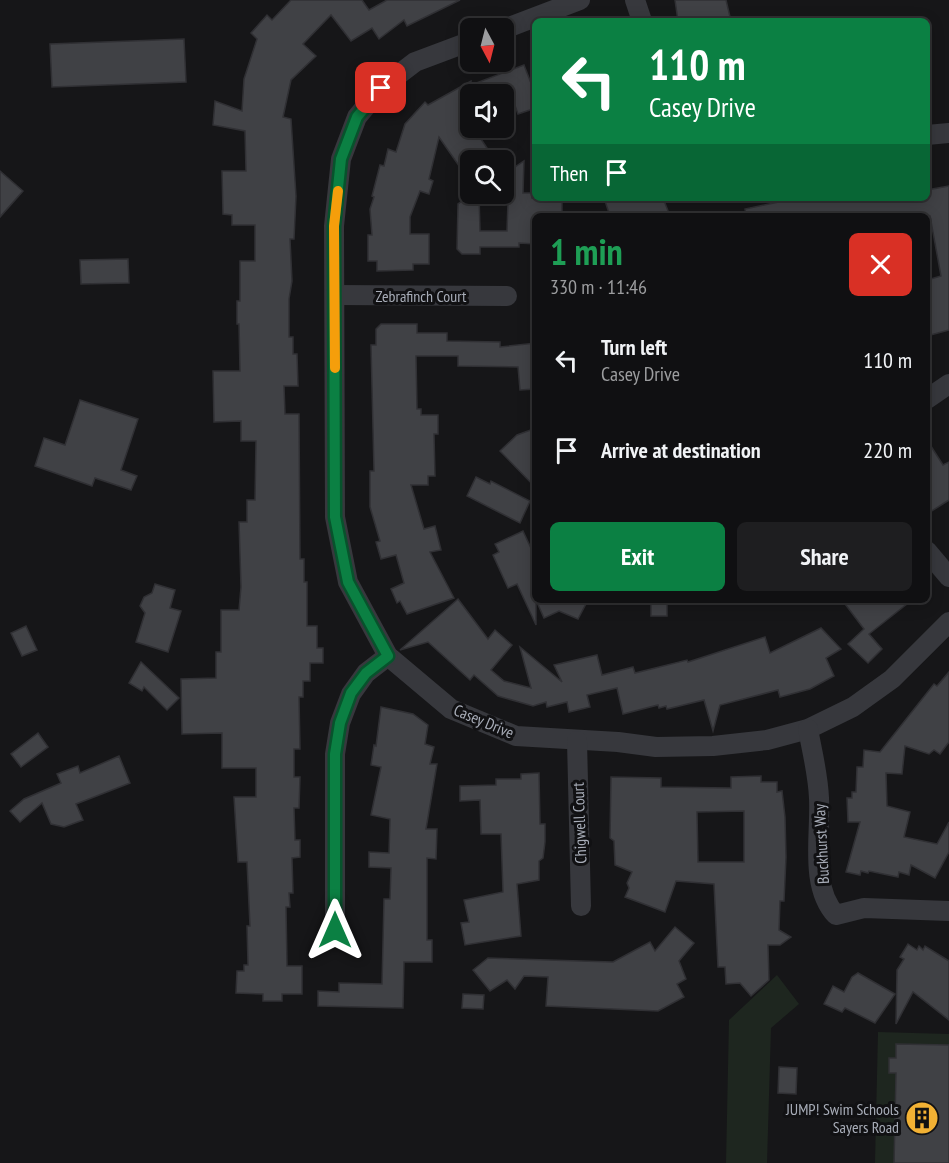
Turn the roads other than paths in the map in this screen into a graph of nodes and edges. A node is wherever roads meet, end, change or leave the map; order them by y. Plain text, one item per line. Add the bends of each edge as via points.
1 (580, 0) edge
2 (635, 0) edge
3 (641, 18) edge
4 (514, 24) edge
5 (460, 45) edge
6 (949, 133) edge
7 (930, 135) edge
8 (335, 296) junction
9 (507, 296) dead end
10 (949, 384) edge
11 (930, 397) edge
12 (930, 555) edge
13 (949, 577) edge
14 (949, 608) edge
15 (949, 622) edge
16 (388, 656) junction
17 (909, 662) junction
18 (808, 729) junction
19 (577, 741) junction
20 (581, 906) dead end
21 (949, 911) edge
22 (335, 930) dead end

1 - 4 street
2 - 3 street
5 - 8 street, Casey Drive via 415,62 381,88 357,117 341,159 334,226
6 - 7 street
8 - 9 street, Zebrafinch Court
8 - 16 street, Casey Drive via 335,517 348,582
10 - 11 street
12 - 13 street
14 - 17 street, Casey Drive via 923,638
15 - 17 street, Casey Drive
16 - 19 street, Casey Drive via 451,709 516,736
16 - 22 street via 366,673 351,693 340,723 335,754
17 - 18 street, Casey Drive via 892,680 853,707
18 - 19 street, Casey Drive via 767,740 713,746 656,747
18 - 21 street, Buckhurst Way via 819,797 821,883 830,908 836,915 864,908
19 - 20 street, Chigwell Court

